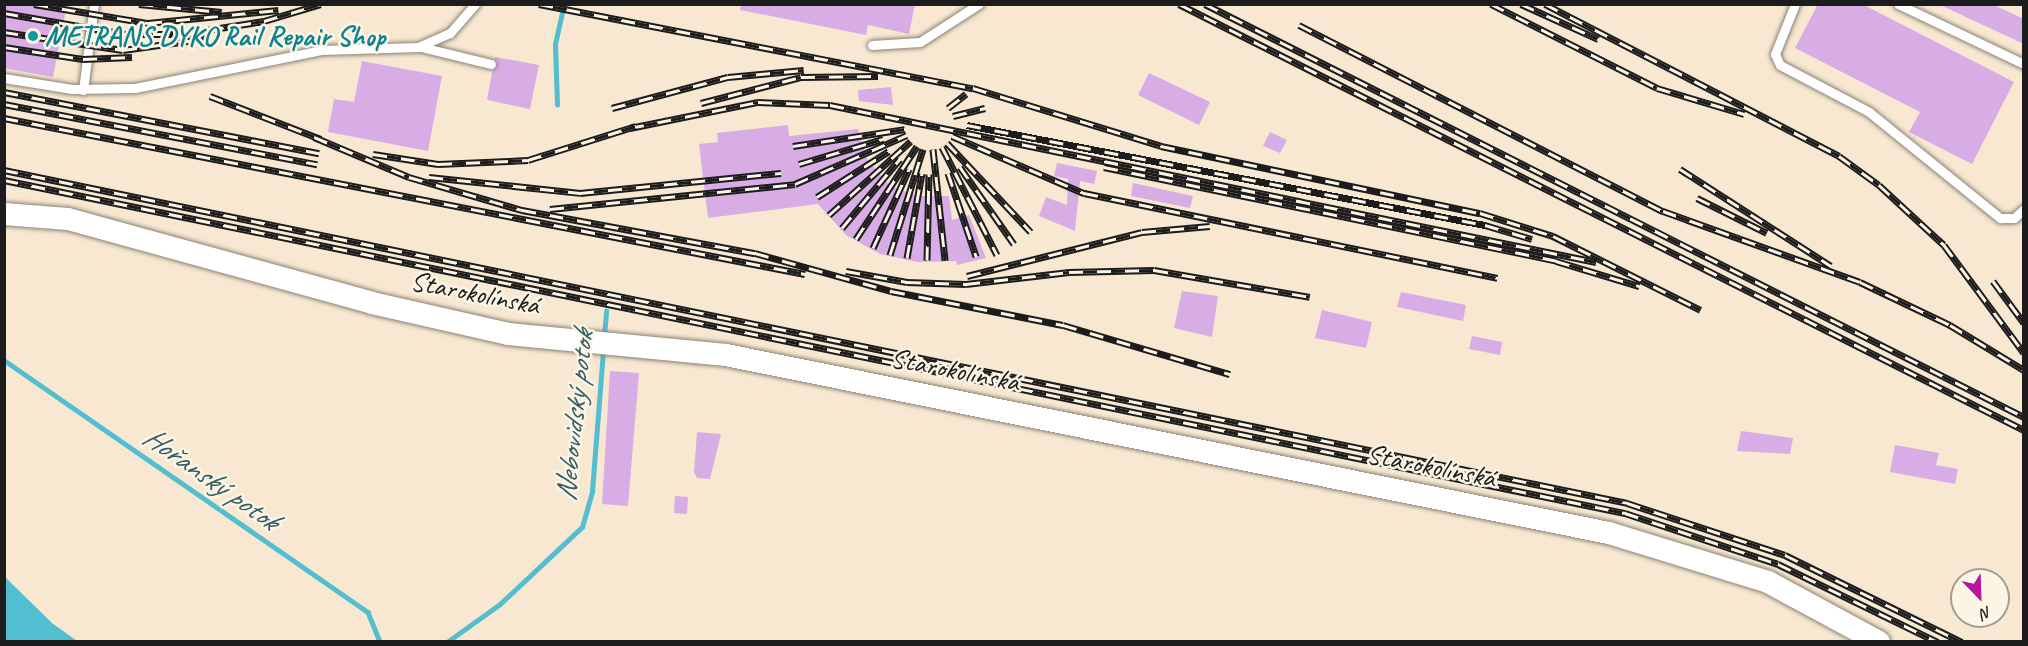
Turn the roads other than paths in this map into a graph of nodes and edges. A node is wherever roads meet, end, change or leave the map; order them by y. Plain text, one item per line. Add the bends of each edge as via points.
1 (94, 4) edge
2 (475, 4) edge
3 (979, 4) edge
4 (1795, 4) edge
5 (1898, 4) edge
6 (872, 45) dead end
7 (418, 47) junction
8 (491, 64) dead end
9 (2024, 64) edge
10 (4, 78) edge
11 (83, 90) junction
12 (2024, 209) edge
13 (4, 214) edge
14 (1879, 642) edge

1 - 11 lane
2 - 7 lane via 450,33
3 - 6 lane via 920,42
4 - 12 lane via 1775,54 1780,65 1869,112 2000,218 2014,218
5 - 9 lane
7 - 8 lane
7 - 11 lane via 350,46 157,85
10 - 11 lane
13 - 14 street, Starokolínská via 68,219 444,321 726,355 1609,533 1768,582

